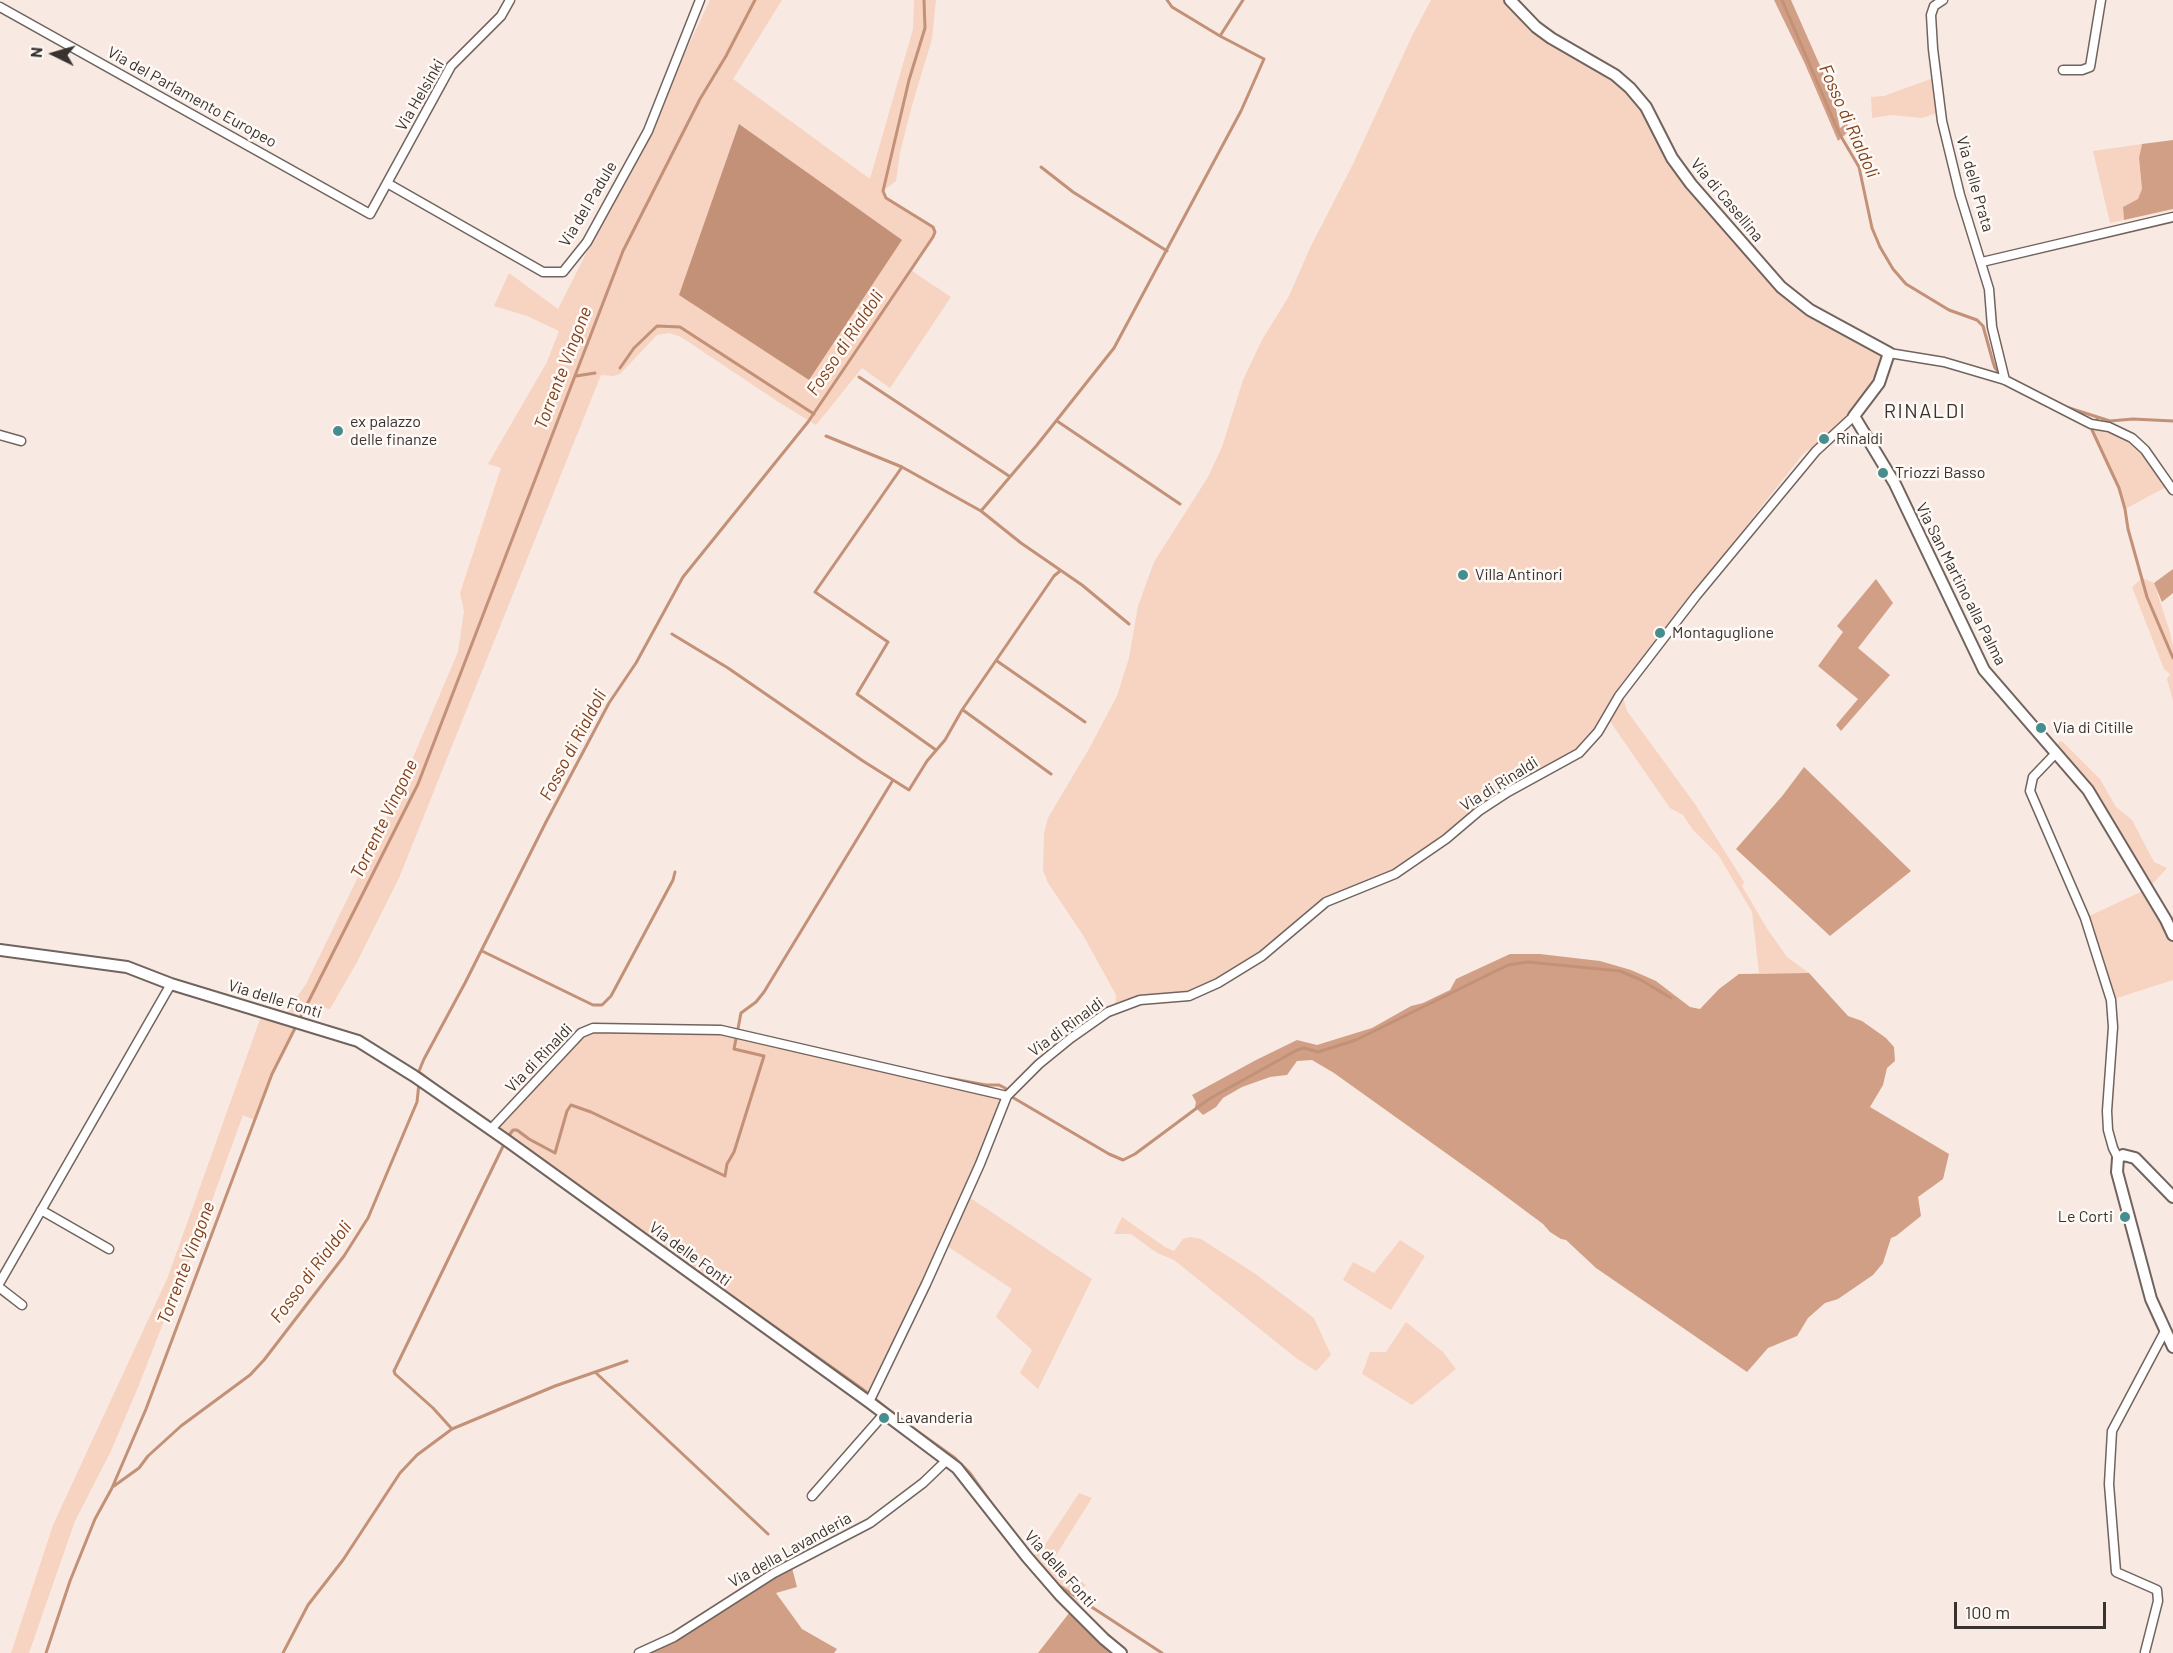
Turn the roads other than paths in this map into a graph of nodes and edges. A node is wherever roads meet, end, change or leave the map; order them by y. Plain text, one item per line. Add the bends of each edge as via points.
1 (510, 0) edge
2 (700, 0) edge
3 (1510, 0) edge
4 (1943, 0) edge
5 (2101, 0) edge
6 (0, 7) edge
7 (2063, 70) dead end
8 (387, 183) junction
9 (370, 214) joint
10 (2173, 217) edge
11 (1982, 262) junction
12 (1889, 353) junction
13 (2005, 380) junction
14 (1854, 416) junction
15 (0, 435) edge
16 (21, 441) dead end
17 (2173, 490) edge
18 (2056, 753) junction
19 (2173, 935) edge
20 (0, 950) edge
21 (171, 984) junction
22 (1007, 1096) junction
23 (491, 1129) junction
24 (2118, 1158) junction
25 (2173, 1197) edge
26 (41, 1210) junction
27 (109, 1249) dead end
28 (0, 1282) edge
29 (0, 1288) edge
30 (22, 1305) dead end
31 (2166, 1331) junction
32 (2173, 1347) edge
33 (869, 1402) junction
34 (884, 1414) junction
35 (946, 1460) junction
36 (812, 1496) dead end
37 (2145, 1652) edge
38 (639, 1653) edge
39 (1121, 1653) edge

1 - 8 street, Via Helsinki via 501,16 451,66
2 - 8 street, Via del Padule via 648,131 586,242 563,272 543,272
3 - 12 street, Via di Casellina via 1536,27 1630,88 1646,107 1672,158 1781,287 1810,310
4 - 11 street, Via delle Prata via 1934,6 1931,15 1940,112 1960,195
5 - 7 street via 2090,67
6 - 9 street, Via del Parlamento Europeo
8 - 9 street, Via Helsinki
10 - 11 street
11 - 13 street, Via delle Prata
12 - 13 street via 1944,362
12 - 14 street, Via di Rinaldi via 1879,382
13 - 17 street via 2091,424 2132,438
14 - 18 street, Via San Martino alla Palma via 1895,484 1984,670
14 - 22 street, Via di Rinaldi via 1816,451 1759,519 1619,696 1598,732 1579,753 1479,811 1395,874 1326,902 1262,956 1218,983 1189,996 1140,1000 1108,1012 1039,1064
15 - 16 street
18 - 19 street, Via San Martino alla Palma via 2088,790
18 - 24 street via 2033,777 2030,791 2085,918 2111,1000 2108,1130
20 - 21 street, Via delle Fonti via 127,967
21 - 23 street, Via delle Fonti via 357,1041
21 - 26 street
22 - 23 street, Via di Rinaldi via 721,1030 593,1028 581,1034
22 - 33 street, Via di Rinaldi via 926,1284
23 - 33 street, Via delle Fonti
24 - 25 street via 2135,1158
24 - 31 street via 2116,1172 2148,1290
26 - 27 street
26 - 28 street
29 - 30 street
31 - 32 street
31 - 37 street via 2112,1431 2109,1484 2116,1572 2157,1590 2158,1601
33 - 34 street, Via delle Fonti
34 - 35 street, Via delle Fonti
34 - 36 street
35 - 38 street, Via della Lavanderia via 923,1483 870,1523 774,1573 674,1637
35 - 39 street, Via delle Fonti via 957,1468 1060,1595

